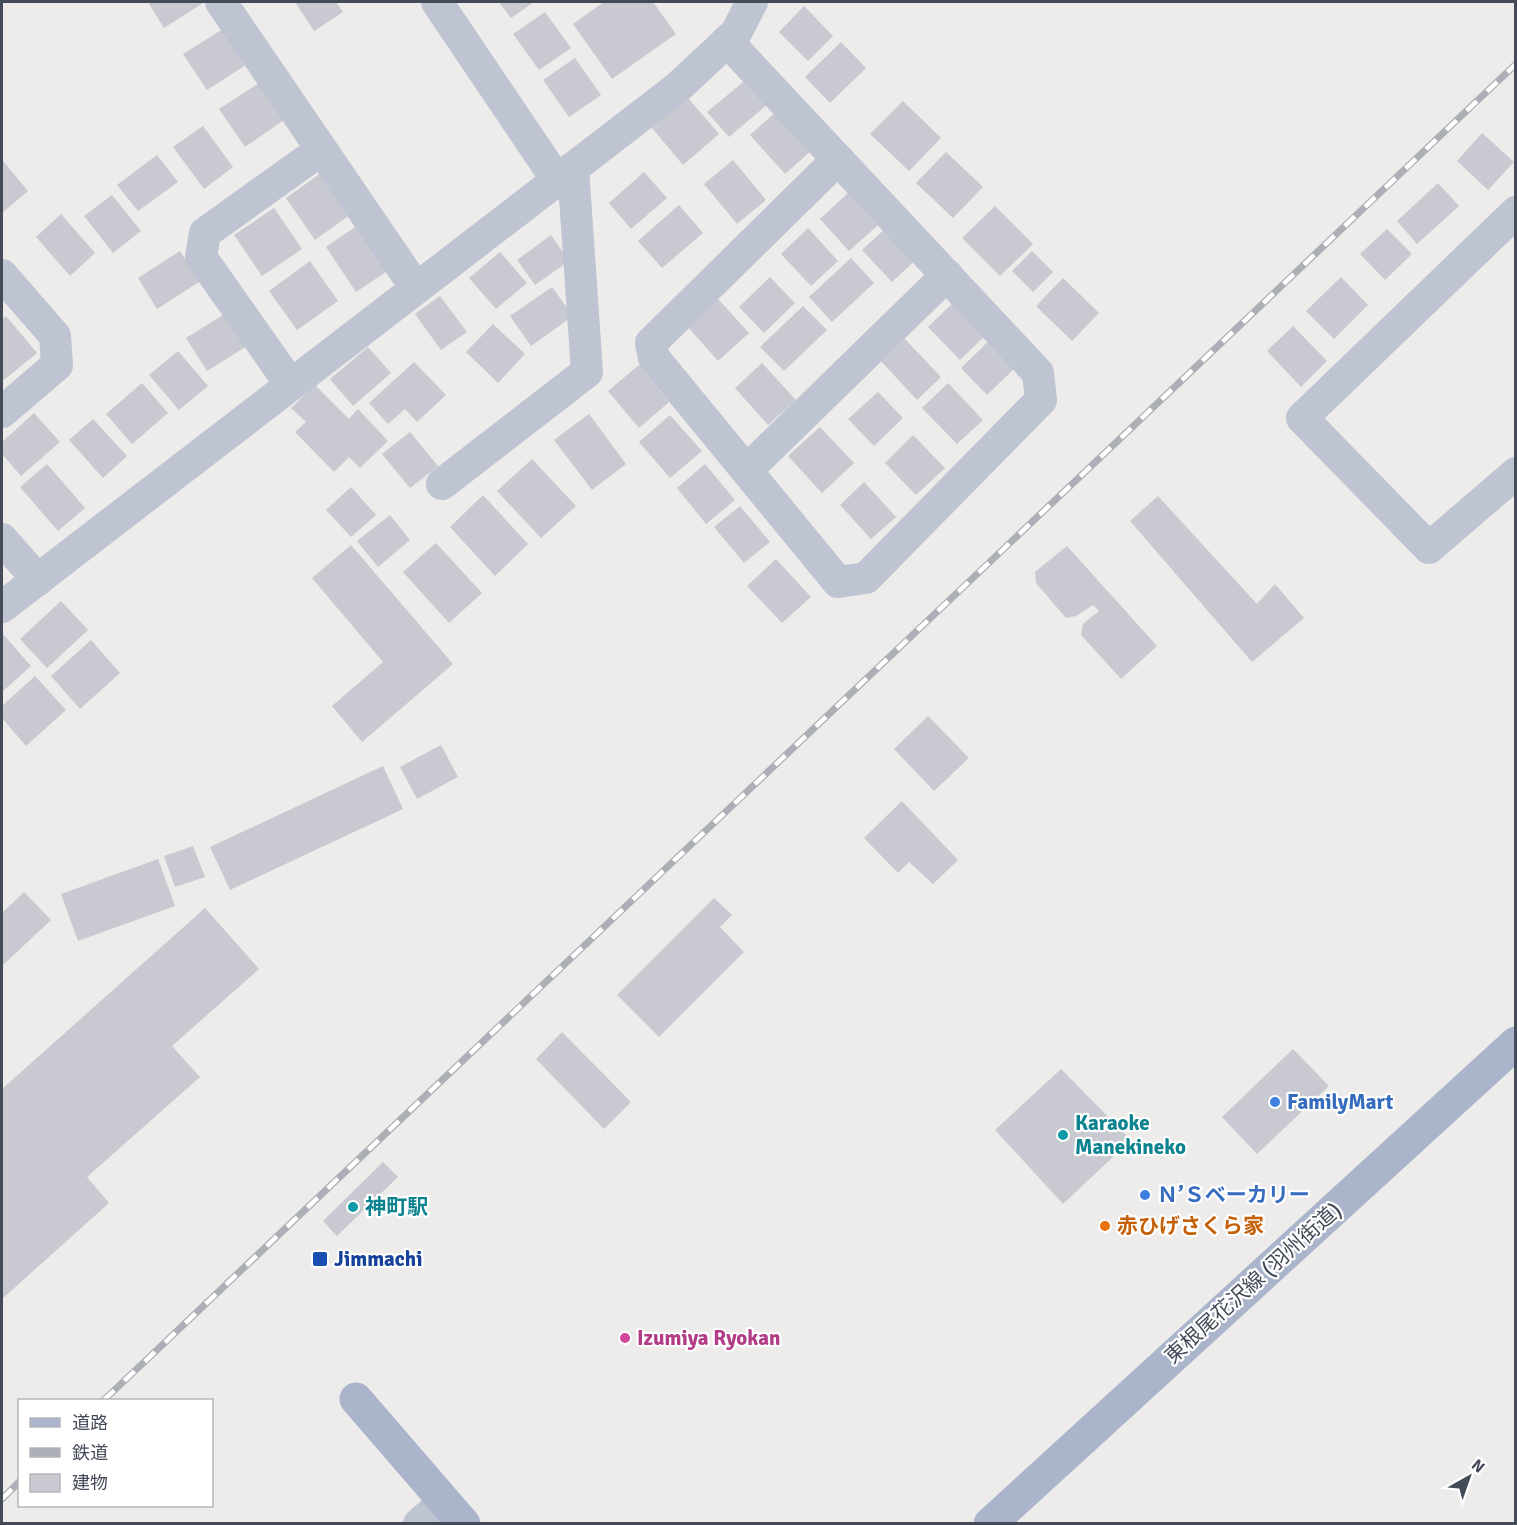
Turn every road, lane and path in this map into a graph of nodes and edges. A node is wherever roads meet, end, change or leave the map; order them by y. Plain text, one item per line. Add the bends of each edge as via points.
1 (221, 2) edge
2 (437, 2) edge
3 (752, 2) edge
4 (727, 41) junction
5 (321, 150) junction
6 (838, 159) junction
7 (565, 174) junction
8 (1515, 212) edge
9 (2, 275) edge
10 (947, 275) junction
11 (416, 288) junction
12 (291, 385) junction
13 (2, 412) edge
14 (747, 470) junction
15 (1515, 473) edge
16 (442, 484) dead end
17 (2, 539) edge
18 (38, 580) junction
19 (2, 608) edge
20 (1515, 1043) edge
21 (356, 1399) dead end
22 (454, 1513) edge
23 (419, 1524) edge
24 (990, 1524) edge

1 - 5 street
2 - 7 street
3 - 4 street via 736,33
4 - 6 street
4 - 7 street via 677,88
5 - 11 street
5 - 12 street via 205,233 201,257
6 - 10 street
6 - 14 street via 651,343 654,358
7 - 11 street
7 - 16 street via 586,372
8 - 15 street via 1302,418 1429,548
9 - 13 street via 55,336 57,365
10 - 14 street
10 - 14 street via 1038,373 1041,400 866,578 838,582
11 - 12 street
12 - 18 street
17 - 18 street
18 - 19 street
20 - 24 main road, 東根尾花沢線 (羽州街道)
21 - 22 main road
22 - 23 street

